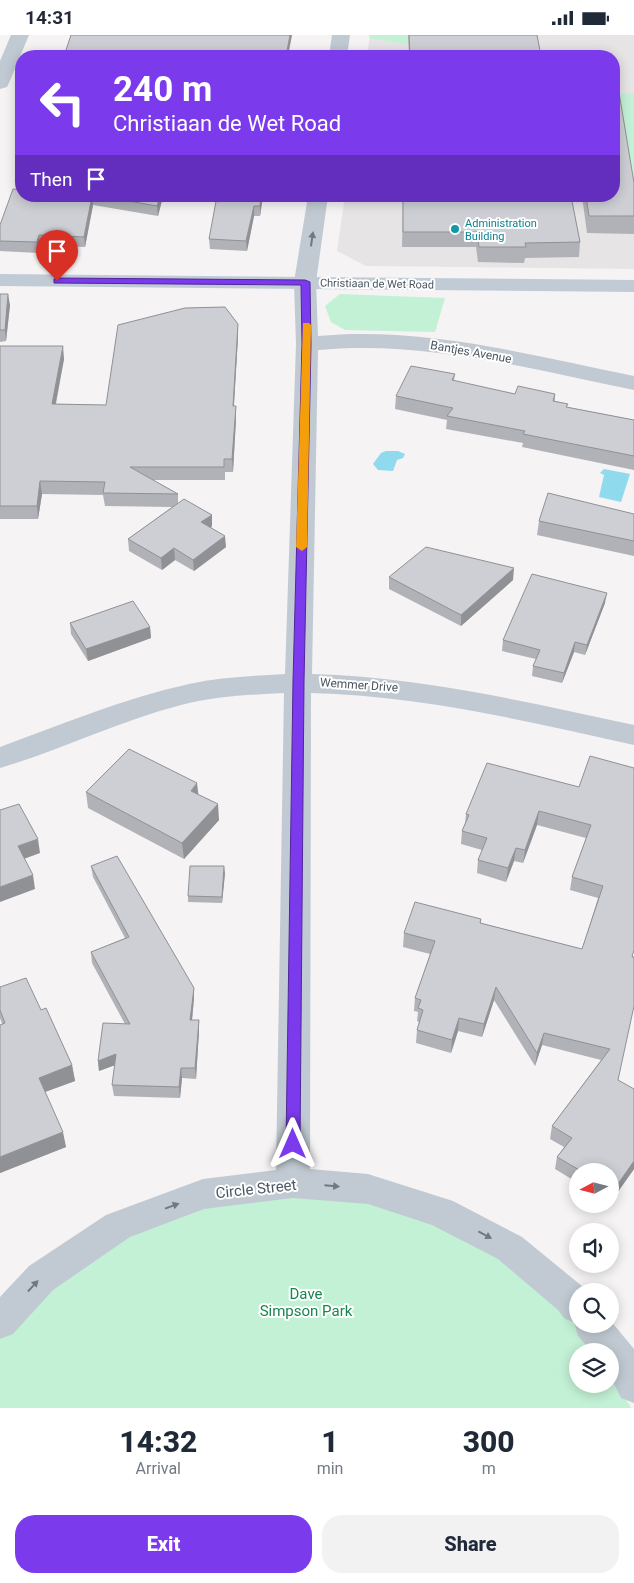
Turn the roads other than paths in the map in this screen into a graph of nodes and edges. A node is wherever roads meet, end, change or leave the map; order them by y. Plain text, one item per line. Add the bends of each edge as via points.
1 (20, 35) edge
2 (341, 35) edge
3 (339, 50) edge
4 (0, 83) edge
5 (317, 202) edge
6 (0, 281) edge
7 (305, 282) junction
8 (634, 286) edge
9 (307, 344) junction
10 (634, 383) edge
11 (298, 681) junction
12 (634, 735) edge
13 (0, 758) edge
14 (293, 1183) junction
15 (569, 1296) edge
16 (0, 1322) edge
17 (598, 1333) edge
18 (634, 1385) edge

1 - 4 street
2 - 3 street
7 -> 5 street
6 - 7 main road, Christiaan de Wet Road
7 - 8 main road, Christiaan de Wet Road
7 - 9 street
9 - 10 street, Bantjes Avenue via 352,340 437,346
9 - 11 street
11 - 12 street, Wemmer Drive via 359,683 443,693
11 - 13 street, Wemmer Drive via 184,695
11 - 14 street
14 -> 15 street, Circle Street via 368,1189 441,1211 510,1248
16 -> 14 street, Circle Street via 41,1278 118,1226 203,1194
17 - 18 street via 622,1362

